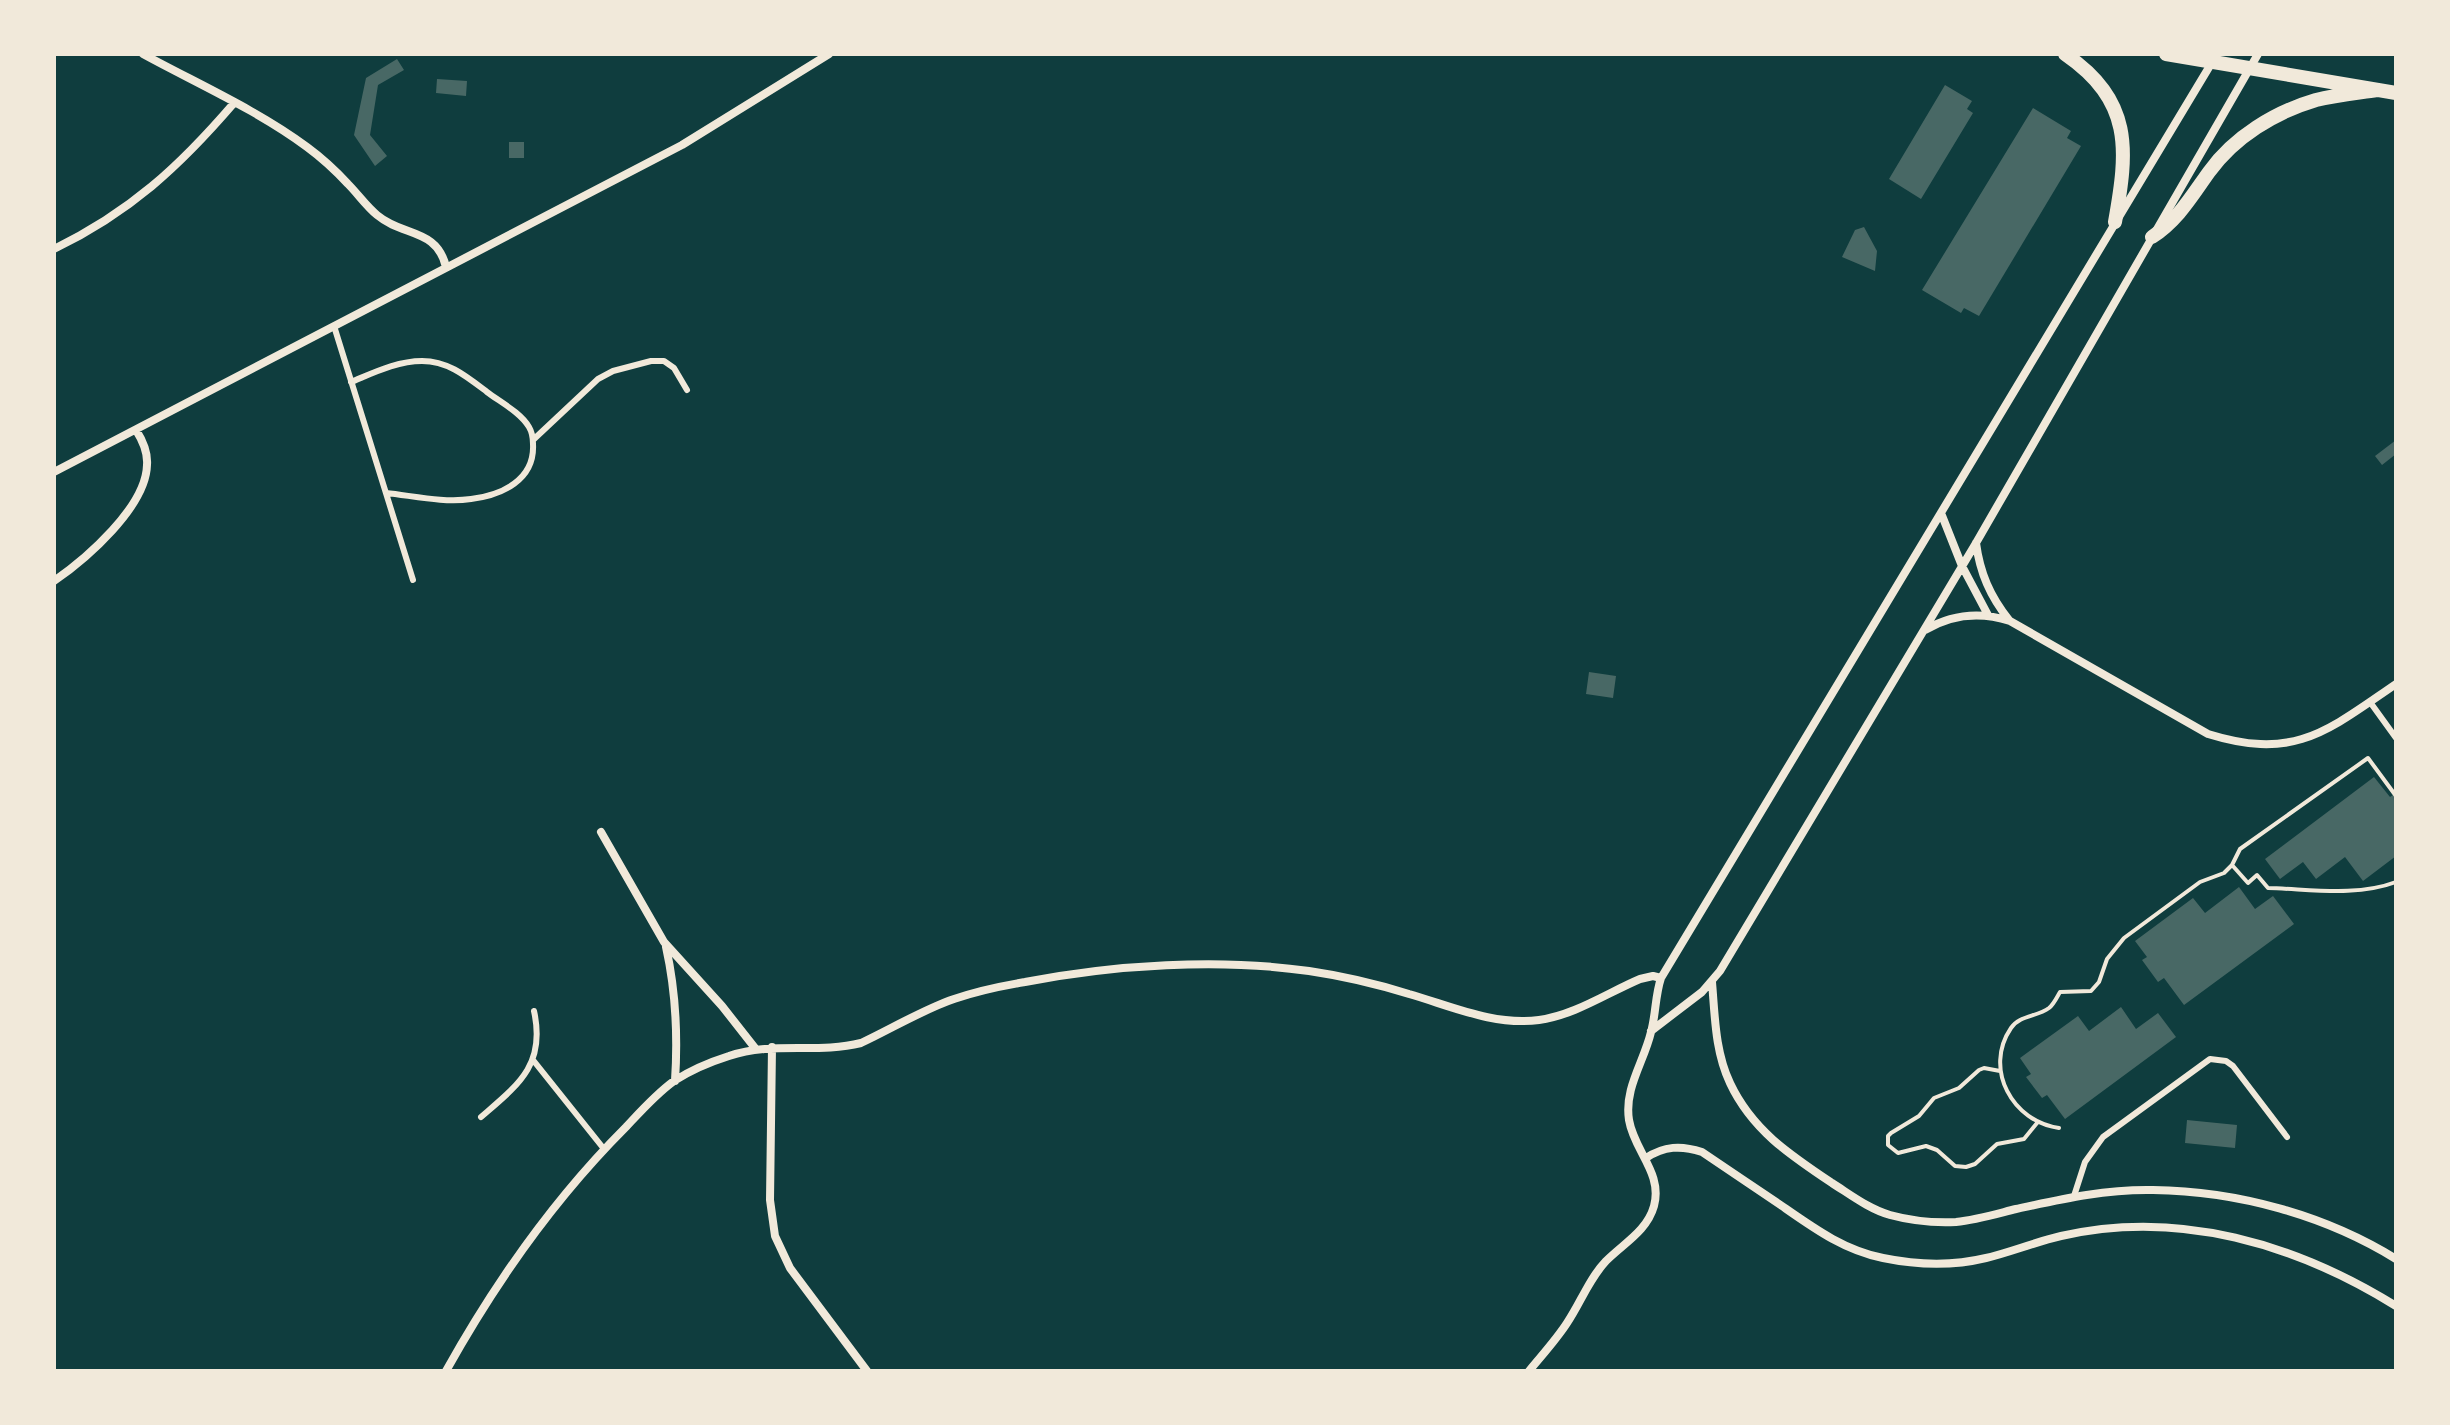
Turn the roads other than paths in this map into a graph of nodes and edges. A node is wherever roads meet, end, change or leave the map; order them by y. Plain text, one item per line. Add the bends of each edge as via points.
1 (143, 54) edge
2 (829, 54) edge
3 (2065, 54) edge
4 (2166, 54) edge
5 (2258, 54) edge
6 (2215, 58) edge
7 (2249, 69) junction
8 (2377, 90) junction
9 (2396, 93) edge
10 (234, 103) junction
11 (2115, 222) junction
12 (2152, 237) junction
13 (54, 249) edge
14 (446, 267) junction
15 (334, 326) junction
16 (351, 382) junction
17 (687, 390) dead end
18 (136, 430) junction
19 (533, 440) junction
20 (54, 472) edge
21 (386, 493) junction
22 (1941, 513) junction
23 (1976, 543) junction
24 (1962, 566) junction
25 (413, 580) dead end
26 (54, 581) edge
27 (1988, 615) junction
28 (2010, 621) junction
29 (1923, 631) junction
30 (2396, 684) edge
31 (2370, 702) junction
32 (2396, 738) edge
33 (601, 832) dead end
34 (664, 942) junction
35 (1661, 978) junction
36 (1712, 982) junction
37 (534, 1011) dead end
38 (1651, 1031) junction
39 (772, 1047) junction
40 (755, 1048) junction
41 (533, 1060) junction
42 (675, 1081) junction
43 (481, 1117) dead end
44 (2287, 1137) dead end
45 (604, 1149) junction
46 (1646, 1158) junction
47 (2074, 1196) junction
48 (2396, 1259) edge
49 (2396, 1306) edge
50 (446, 1371) edge
51 (867, 1371) edge
52 (1529, 1371) edge

1 - 10 street
2 - 14 street via 682,145
3 - 11 street via 2105,91 2119,122 2124,157
4 - 6 street
5 - 7 street
6 - 7 street
6 - 11 street
7 - 8 street
7 - 12 street
8 - 9 street
8 - 12 street via 2318,100 2262,124 2225,153 2182,212
10 - 13 street via 148,190 93,230
10 - 14 street via 308,148 386,222 430,239
11 - 22 street
12 - 23 street
14 - 15 street
15 - 16 lane
15 - 18 street
16 - 19 lane via 408,362 448,366 523,419
16 - 21 lane
17 - 19 lane via 664,361 613,371
18 - 20 street
18 - 26 street via 147,464 138,494 107,537
19 - 21 lane via 527,471 498,492 454,500
21 - 25 lane
22 - 24 street
22 - 35 street
23 - 24 street
23 - 28 street via 1990,592
24 - 27 street
24 - 29 street
27 - 28 street
27 - 29 street via 1961,615
28 - 31 street via 2187,723 2231,741 2266,745 2300,740 2323,733
29 - 36 street
30 - 31 street
31 - 32 lane
33 - 34 street
34 - 40 street
34 - 42 street via 675,997
35 - 38 street
35 - 39 street via 1640,979 1561,1014 1520,1022 1307,971 1247,966 1100,970 954,999 861,1043
36 - 38 street
36 - 47 street via 1717,1043 1740,1103 1785,1152 1867,1206 1909,1219 1961,1221
37 - 41 lane via 538,1028
38 - 46 street via 1628,1108 1633,1134
39 - 40 street
39 - 51 street via 770,1200 775,1236 790,1268
40 - 42 street
41 - 43 lane via 526,1075
41 - 45 lane
42 - 45 street
44 - 47 lane via 2233,1066 2210,1059 2103,1137 2085,1162
45 - 50 street via 520,1254
46 - 49 street via 1678,1147 1702,1152 1834,1242 1882,1258 1957,1263 2097,1229 2166,1227 2266,1245 2341,1275
46 - 52 street via 1656,1188 1649,1219 1594,1274 1567,1323
47 - 48 street via 2153,1190 2226,1196 2297,1215

